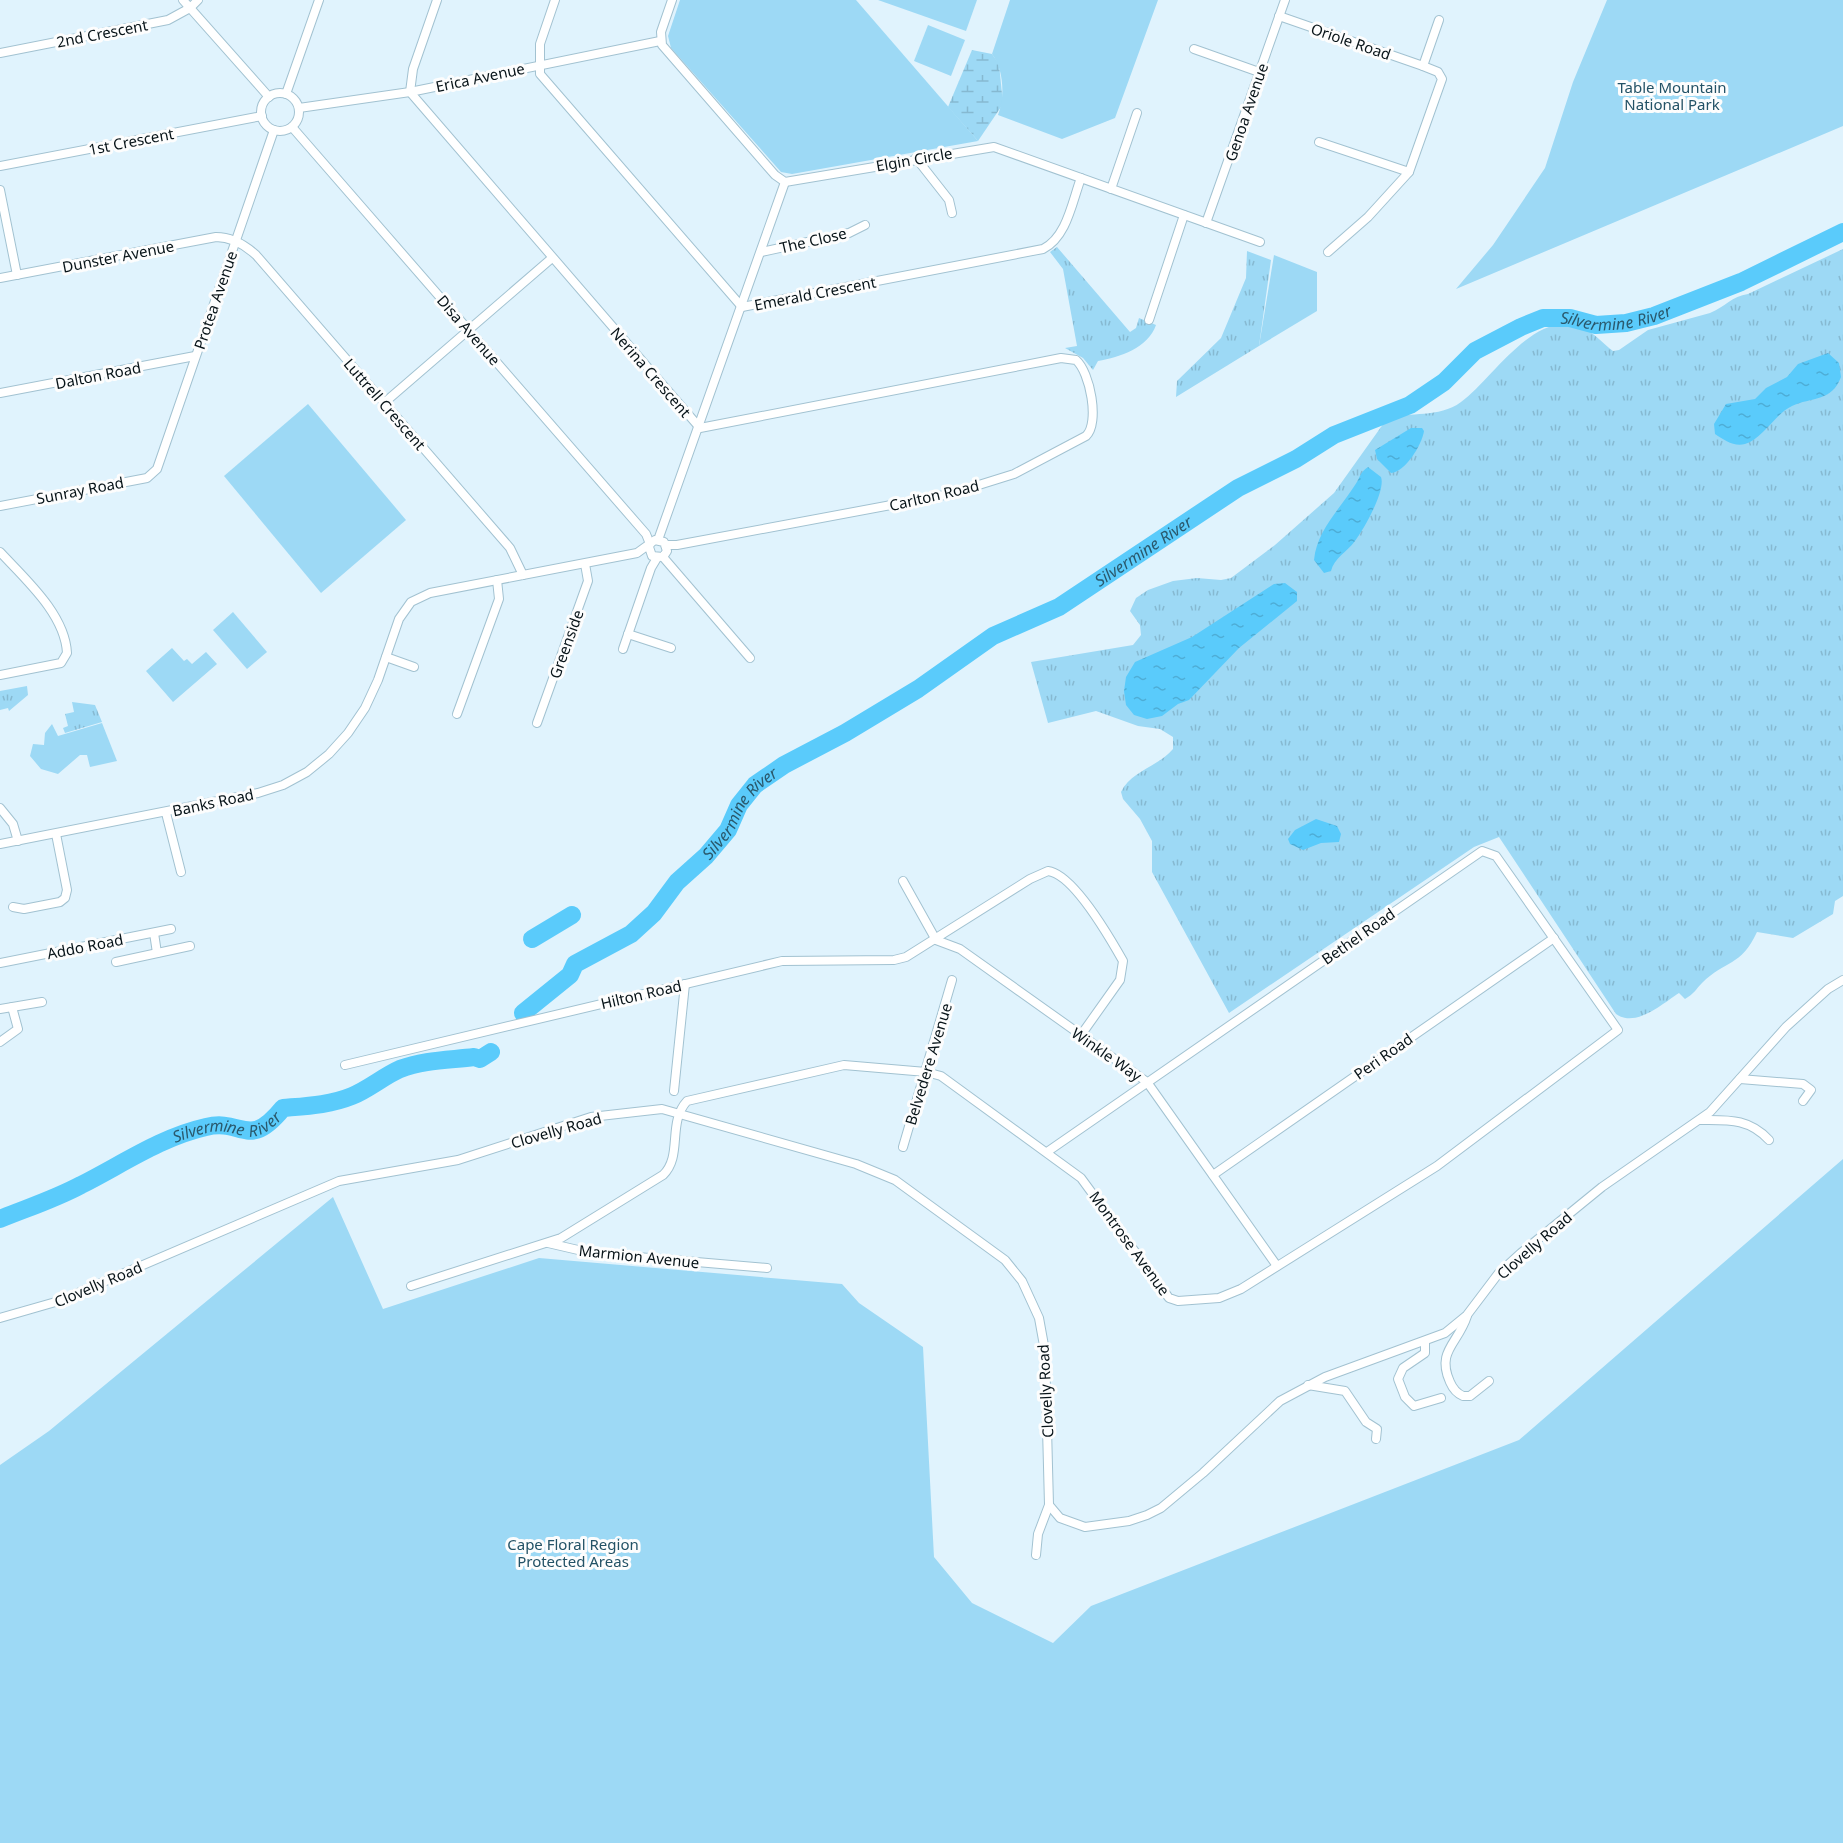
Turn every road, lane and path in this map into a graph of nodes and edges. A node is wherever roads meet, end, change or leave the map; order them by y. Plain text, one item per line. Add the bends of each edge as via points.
1 (183, 0) edge
2 (198, 0) edge
3 (319, 0) edge
4 (437, 0) edge
5 (555, 0) edge
6 (672, 0) edge
7 (1285, 0) edge
8 (190, 9) junction
9 (1279, 16) junction
10 (1439, 20) dead end
11 (660, 41) junction
12 (1194, 49) dead end
13 (0, 53) edge
14 (539, 64) junction
15 (1423, 66) junction
16 (1259, 72) junction
17 (410, 92) junction
18 (286, 94) junction
19 (268, 97) junction
20 (299, 108) junction
21 (1137, 113) dead end
22 (262, 116) junction
23 (292, 127) junction
24 (274, 130) junction
25 (1319, 142) dead end
26 (916, 158) junction
27 (0, 166) edge
28 (1409, 172) junction
29 (1081, 178) junction
30 (785, 182) junction
31 (1111, 189) junction
32 (0, 190) edge
33 (952, 213) dead end
34 (1184, 215) junction
35 (1206, 223) junction
36 (865, 225) dead end
37 (236, 242) junction
38 (1260, 242) dead end
39 (761, 252) junction
40 (1328, 252) dead end
41 (552, 258) junction
42 (17, 275) junction
43 (0, 278) edge
44 (742, 307) junction
45 (1149, 320) dead end
46 (470, 331) junction
47 (195, 356) junction
48 (1061, 358) joint
49 (0, 393) edge
50 (384, 403) junction
51 (700, 428) junction
52 (157, 469) joint
53 (0, 506) edge
54 (657, 549) junction
55 (0, 552) edge
56 (585, 564) junction
57 (523, 575) junction
58 (497, 580) junction
59 (628, 634) junction
60 (671, 648) dead end
61 (623, 649) dead end
62 (386, 657) junction
63 (750, 658) dead end
64 (414, 668) dead end
65 (0, 675) edge
66 (378, 680) joint
67 (458, 714) dead end
68 (537, 723) dead end
69 (0, 808) edge
70 (166, 813) junction
71 (56, 834) junction
72 (18, 841) junction
73 (0, 844) edge
74 (181, 872) dead end
75 (903, 881) dead end
76 (13, 908) dead end
77 (171, 929) dead end
78 (154, 933) junction
79 (1554, 938) junction
80 (936, 940) junction
81 (190, 946) dead end
82 (157, 953) junction
83 (116, 962) dead end
84 (0, 963) edge
85 (952, 980) dead end
86 (1843, 980) edge
87 (685, 984) junction
88 (42, 1002) dead end
89 (12, 1007) junction
90 (0, 1009) edge
91 (1618, 1030) joint
92 (1081, 1035) junction
93 (0, 1042) edge
94 (345, 1065) dead end
95 (926, 1072) junction
96 (1740, 1078) junction
97 (1147, 1082) junction
98 (674, 1091) dead end
99 (1803, 1101) dead end
100 (678, 1112) junction
101 (1700, 1120) junction
102 (1769, 1140) dead end
103 (903, 1147) dead end
104 (1047, 1152) junction
105 (1213, 1175) junction
106 (548, 1243) junction
107 (1277, 1266) junction
108 (767, 1268) dead end
109 (411, 1286) dead end
110 (1467, 1315) junction
111 (0, 1318) edge
112 (1425, 1341) junction
113 (1489, 1381) dead end
114 (1308, 1385) junction
115 (1441, 1398) dead end
116 (1376, 1439) dead end
117 (1049, 1504) junction
118 (1036, 1555) dead end

1 - 8 street
2 - 8 street, 2nd Crescent
3 - 18 street
4 - 17 street via 413,69
5 - 14 street via 540,44
6 - 11 street
7 - 9 street, Genoa Avenue
8 - 13 street, 2nd Crescent via 153,24
8 - 19 street
9 - 15 street, Oriole Road
9 - 16 street, Genoa Avenue
10 - 15 street
11 - 14 street, Erica Avenue
11 - 30 street
12 - 16 street
14 - 17 street, Erica Avenue
14 - 44 street, Emerald Crescent via 540,74
15 - 28 street, Oriole Road via 1438,72 1442,79
16 - 35 street, Genoa Avenue
17 - 20 street, Erica Avenue
17 - 41 street, Nerina Crescent
18 - 19 street
18 - 20 street
19 - 22 street via 262,106
20 - 23 street
21 - 31 street
22 - 24 street
22 - 27 street, 1st Crescent
23 - 24 street
23 - 46 street, Disa Avenue
24 - 37 street, Protea Avenue
25 - 28 street
26 - 29 street, Elgin Circle via 994,147
26 - 30 street, Elgin Circle
26 - 33 street via 949,200
28 - 40 street via 1368,217
29 - 31 street, Elgin Circle
29 - 44 street, Emerald Crescent via 1061,233 1043,249
30 - 39 street
31 - 34 street, Elgin Circle
32 - 42 street
34 - 35 street, Elgin Circle
34 - 45 street
35 - 38 street, Elgin Circle
36 - 39 street, The Close via 849,233
37 - 42 street, Dunster Avenue via 216,237
37 - 47 street, Protea Avenue
37 - 50 street, Luttrell Crescent via 256,255
39 - 44 street
41 - 46 street
41 - 51 street, Nerina Crescent
42 - 43 street, Dunster Avenue
44 - 51 street
46 - 50 street
46 - 54 street, Disa Avenue
47 - 49 street, Dalton Road
47 - 52 street, Protea Avenue
48 - 51 street, Nerina Crescent
48 - 54 street, Carlton Road via 1077,360 1084,370 1094,419 1092,429 1024,469 941,496
50 - 57 street, Luttrell Crescent via 510,548
51 - 54 street
52 - 53 street, Sunray Road via 147,478
54 - 56 street, Carlton Road
54 - 59 street
54 - 63 street, Disa Avenue
55 - 65 street via 42,599 61,630 67,653 61,663
56 - 57 street, Carlton Road
56 - 68 street, Greenside via 588,581
57 - 58 street, Carlton Road
58 - 62 street, Carlton Road via 430,593 411,602 399,619
58 - 67 street via 499,599
59 - 60 street
59 - 61 street
62 - 64 street
62 - 66 street, Carlton Road
66 - 70 street, Banks Road via 348,733 307,772 258,793
69 - 72 street via 13,824
70 - 71 street, Banks Road
70 - 74 street
71 - 72 street, Banks Road
71 - 76 street via 65,898 24,909
72 - 73 street, Banks Road
75 - 80 street
77 - 78 street, Addo Road
78 - 82 street
78 - 84 street, Addo Road
79 - 91 street, Bethel Road
79 - 97 street, Bethel Road via 1496,856 1482,852
79 - 105 street, Peri Road
80 - 87 street, Hilton Road via 894,960 786,960
80 - 92 street, Winkle Way via 960,949
80 - 92 street, Hilton Road via 1039,873 1053,872 1063,877 1123,961 1120,980
81 - 82 street
82 - 83 street
85 - 95 street, Belvedere Avenue
86 - 96 street, Clovelly Road via 1786,1027
87 - 94 street, Hilton Road
87 - 98 street
88 - 89 street
89 - 90 street
89 - 93 street via 18,1029
91 - 107 street, Montrose Avenue via 1437,1166
92 - 97 street, Winkle Way
95 - 100 street, Montrose Avenue via 837,1066 700,1096 687,1101
95 - 103 street, Belvedere Avenue
95 - 104 street, Montrose Avenue via 941,1076
96 - 99 street via 1803,1084 1810,1090
96 - 101 street, Clovelly Road
97 - 104 street, Bethel Road
97 - 105 street, Winkle Way
100 - 106 street via 672,1160 666,1172
100 - 111 street, Clovelly Road via 647,1109 591,1117 458,1160 339,1181 58,1301
100 - 117 street, Clovelly Road via 851,1162 894,1180 1005,1260 1031,1297 1043,1340
101 - 102 street via 1737,1120
101 - 110 street, Clovelly Road via 1602,1186 1521,1253 1498,1274
104 - 107 street, Montrose Avenue via 1087,1184 1173,1300 1224,1297
105 - 107 street, Winkle Way
106 - 108 street, Marmion Avenue via 591,1253
106 - 109 street
110 - 112 street, Clovelly Road via 1444,1333
110 - 113 street via 1444,1360 1446,1372 1452,1387 1463,1396 1470,1396
112 - 114 street, Clovelly Road
112 - 115 street via 1425,1353 1403,1368 1398,1379 1405,1397 1414,1406
114 - 116 street via 1345,1391 1366,1422 1377,1429
114 - 117 street, Clovelly Road via 1266,1411 1203,1473 1147,1515 1085,1527 1060,1518
117 - 118 street via 1038,1534

